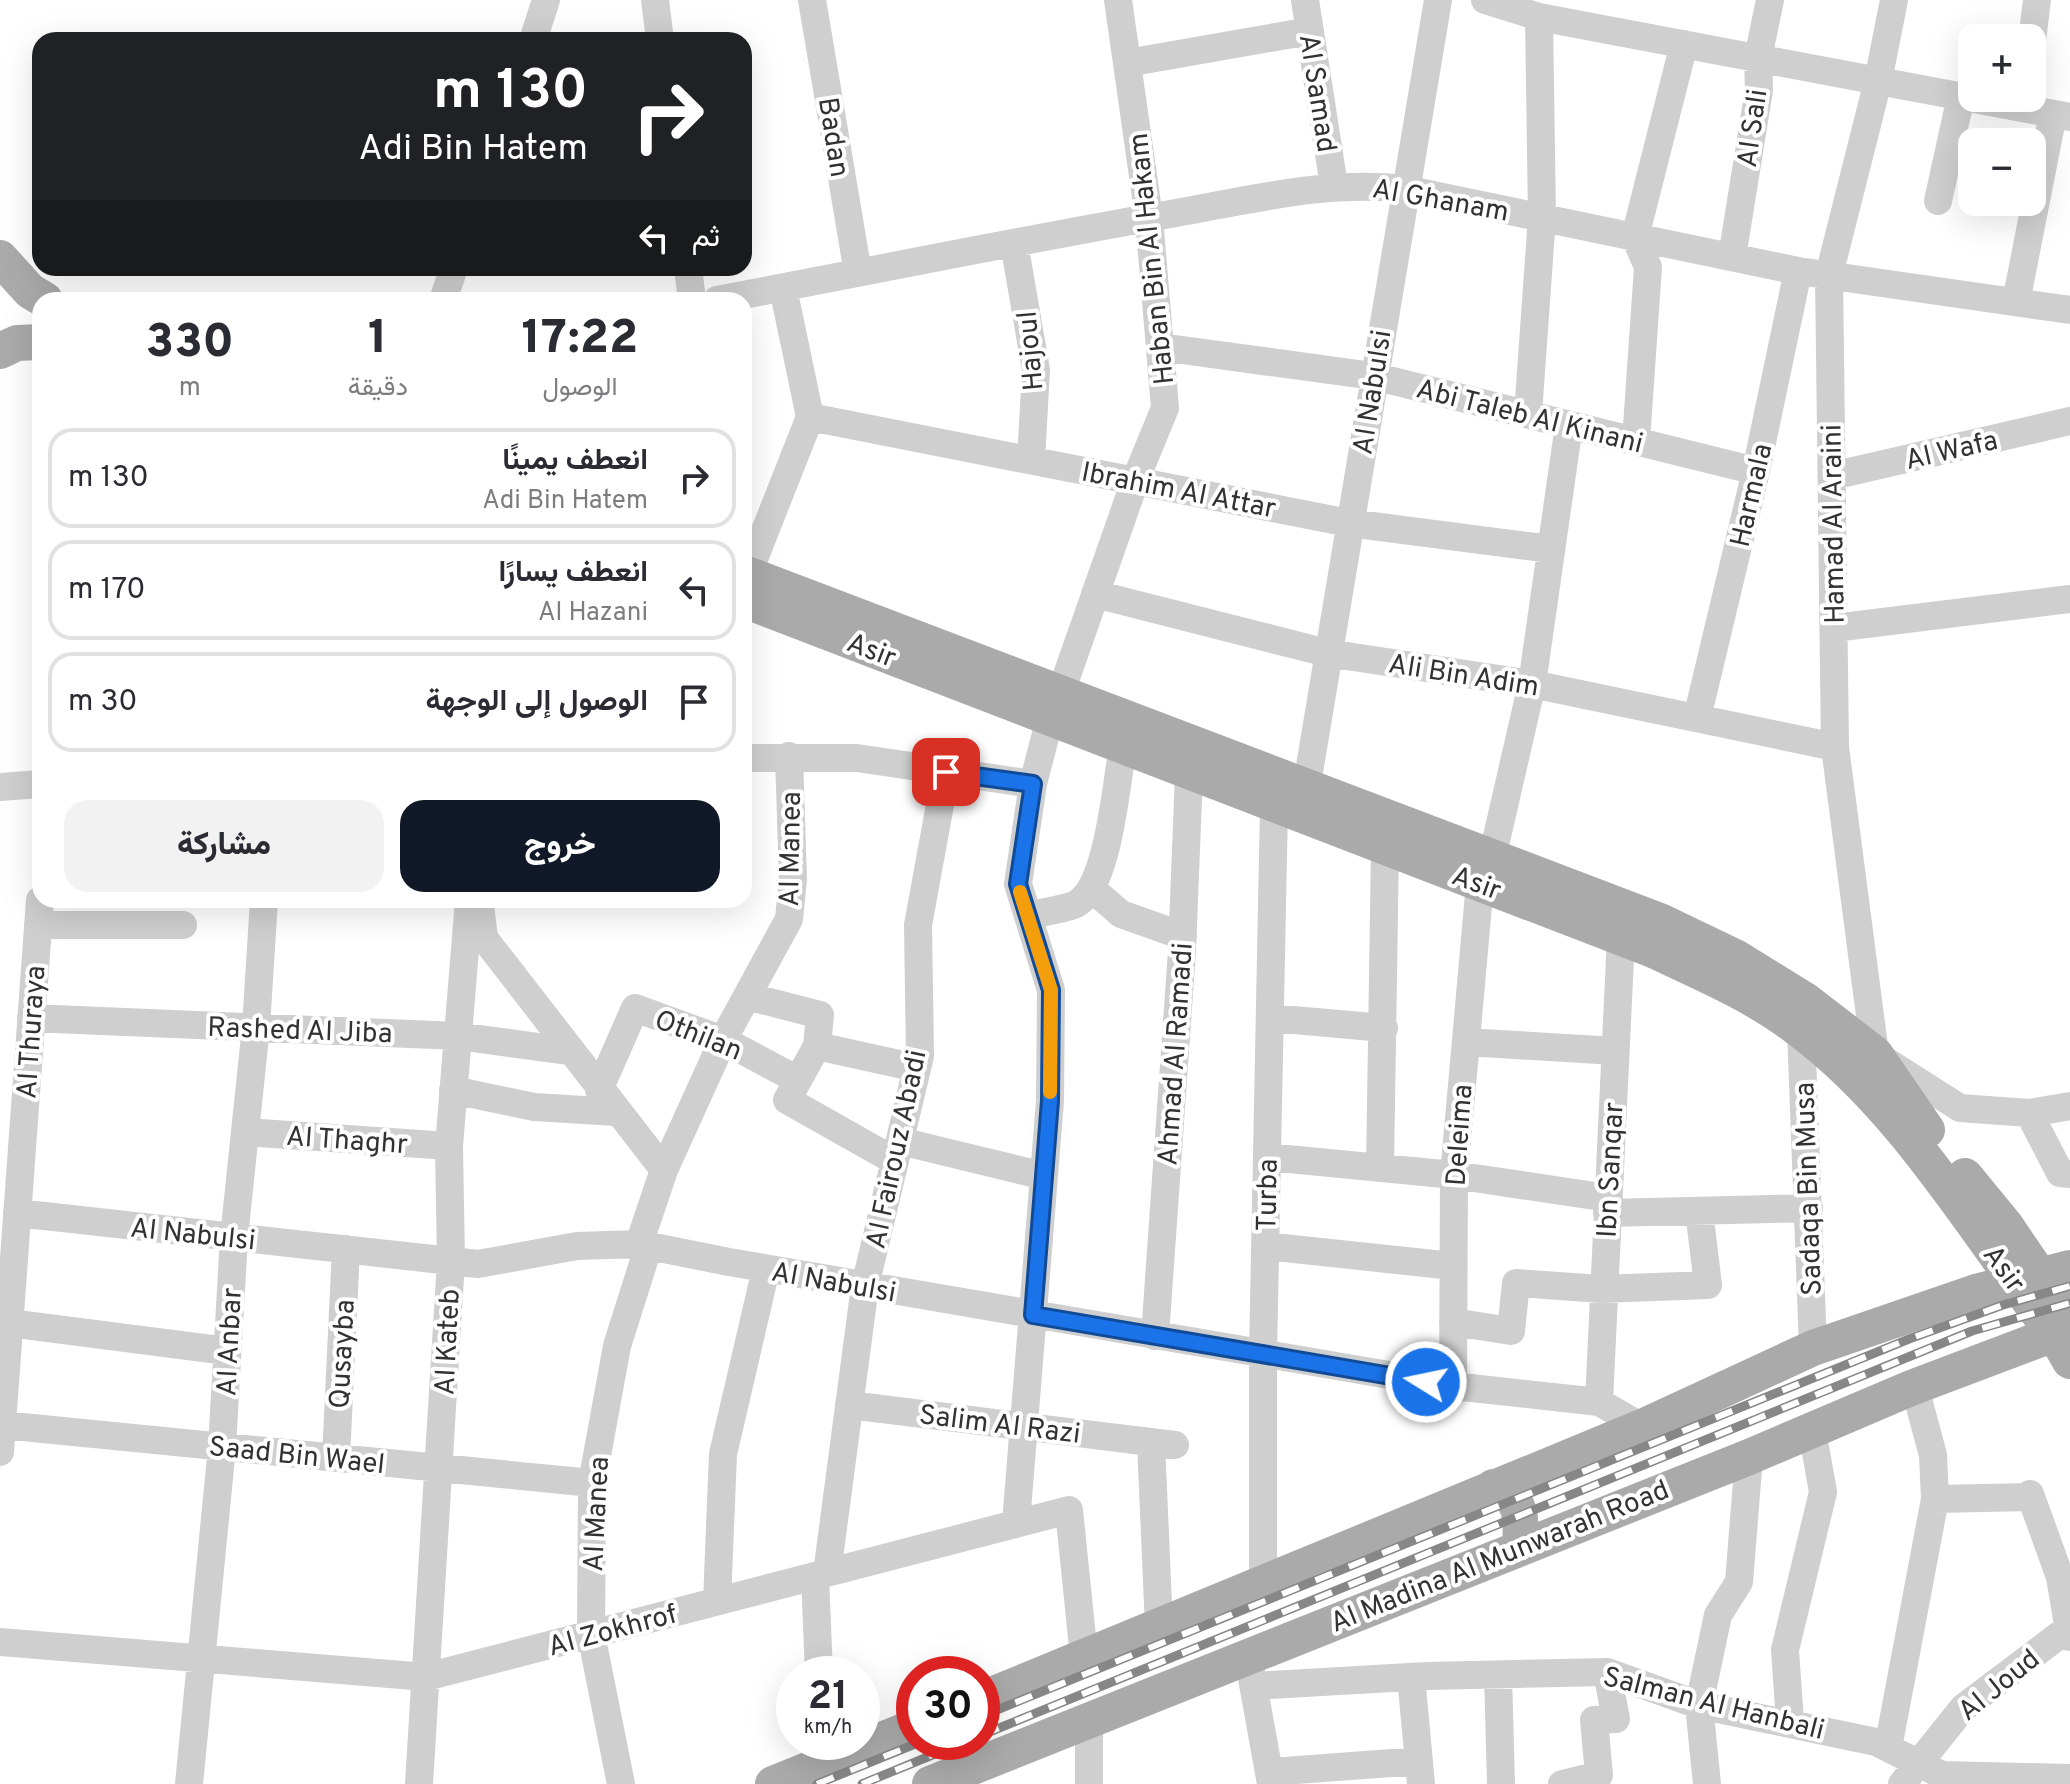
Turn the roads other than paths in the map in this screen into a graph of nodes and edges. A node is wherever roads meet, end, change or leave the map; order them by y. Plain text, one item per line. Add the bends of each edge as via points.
1 (546, 0) edge
2 (655, 0) edge
3 (812, 0) edge
4 (1118, 0) edge
5 (1305, 0) edge
6 (1438, 0) edge
7 (1485, 0) edge
8 (1770, 0) edge
9 (1894, 0) edge
10 (2037, 0) edge
11 (1539, 17) junction
12 (2034, 24) edge
13 (1310, 31) junction
14 (536, 32) edge
15 (659, 32) edge
16 (1684, 44) junction
17 (1758, 58) junction
18 (1127, 63) junction
19 (1878, 81) junction
20 (1958, 95) edge
21 (1958, 110) edge
22 (2062, 115) edge
23 (1334, 186) junction
24 (1404, 189) junction
25 (1938, 201) dead end
26 (1542, 217) junction
27 (1149, 218) junction
28 (1635, 237) junction
29 (1014, 243) junction
30 (1732, 257) junction
31 (0, 258) edge
32 (1798, 271) junction
33 (858, 273) junction
34 (1829, 275) junction
35 (783, 288) junction
36 (32, 292) edge
37 (752, 294) edge
38 (2016, 302) junction
39 (2070, 310) edge
40 (32, 342) edge
41 (1160, 347) junction
42 (0, 351) edge
43 (1373, 376) junction
44 (1528, 414) junction
45 (810, 417) junction
46 (2070, 421) edge
47 (1569, 425) junction
48 (1636, 441) junction
49 (1031, 460) junction
50 (1756, 471) junction
51 (1832, 476) junction
52 (1135, 481) junction
53 (1349, 523) junction
54 (1551, 549) junction
55 (752, 565) edge
56 (752, 586) edge
57 (1095, 594) junction
58 (2070, 599) edge
59 (1834, 628) junction
60 (1327, 653) junction
61 (1532, 684) junction
62 (1055, 705) junction
63 (1697, 718) junction
64 (1123, 747) junction
65 (1835, 747) junction
66 (789, 756) junction
67 (752, 758) edge
68 (946, 772) junction
69 (1189, 773) junction
70 (1033, 784) junction
71 (1307, 784) junction
72 (32, 785) edge
73 (0, 787) edge
74 (1274, 806) junction
75 (1385, 848) junction
76 (1486, 869) junction
77 (1092, 889) junction
78 (263, 908) edge
79 (468, 908) edge
80 (480, 908) edge
81 (39, 912) edge
82 (1028, 916) junction
83 (183, 925) dead end
84 (1183, 936) junction
85 (1621, 937) junction
86 (747, 996) junction
87 (31, 1018) junction
88 (1270, 1018) junction
89 (256, 1027) junction
90 (1384, 1028) junction
91 (1801, 1030) junction
92 (458, 1036) junction
93 (723, 1040) junction
94 (1466, 1042) junction
95 (817, 1046) junction
96 (568, 1051) junction
97 (1615, 1051) junction
98 (1875, 1054) junction
99 (917, 1068) junction
100 (798, 1080) junction
101 (453, 1090) junction
102 (599, 1090) junction
103 (2070, 1106) edge
104 (617, 1112) junction
105 (2029, 1113) junction
106 (245, 1132) junction
107 (449, 1146) junction
108 (897, 1151) junction
109 (1267, 1157) junction
110 (1380, 1168) junction
111 (664, 1170) junction
112 (2070, 1174) edge
113 (1454, 1175) junction
114 (1044, 1176) junction
115 (1608, 1205) junction
116 (1809, 1208) junction
117 (1699, 1211) junction
118 (17, 1213) junction
119 (234, 1237) junction
120 (643, 1246) junction
121 (1265, 1246) junction
122 (346, 1249) junction
123 (451, 1261) junction
124 (1453, 1266) junction
125 (766, 1269) junction
126 (2042, 1275) edge
127 (865, 1286) junction
128 (1601, 1289) junction
129 (1033, 1315) junction
130 (1453, 1322) junction
131 (9, 1323) junction
132 (1155, 1336) junction
133 (2066, 1336) edge
134 (1813, 1348) junction
135 (227, 1351) junction
136 (1263, 1354) junction
137 (1453, 1386) junction
138 (1911, 1388) junction
139 (1599, 1402) junction
140 (849, 1405) junction
141 (1024, 1426) junction
142 (1642, 1427) junction
143 (1812, 1430) junction
144 (1, 1438) edge
145 (222, 1447) junction
146 (1749, 1457) junction
147 (336, 1458) junction
148 (439, 1468) junction
149 (592, 1483) junction
150 (1493, 1487) junction
151 (1935, 1499) junction
152 (1016, 1523) junction
153 (1520, 1546) junction
154 (821, 1574) junction
155 (1263, 1584) junction
156 (717, 1601) junction
157 (1159, 1628) junction
158 (2070, 1631) edge
159 (591, 1634) junction
160 (0, 1642) edge
161 (819, 1656) edge
162 (1084, 1657) junction
163 (199, 1658) junction
164 (1250, 1670) junction
165 (1607, 1672) junction
166 (1498, 1675) junction
167 (426, 1677) junction
168 (1411, 1677) junction
169 (1000, 1692) edge
170 (1699, 1705) junction
171 (1089, 1719) junction
172 (1790, 1722) junction
173 (1888, 1748) junction
174 (812, 1760) edge
175 (1420, 1773) edge
176 (1911, 1773) edge
177 (1270, 1778) edge
178 (2070, 1778) edge
179 (189, 1784) edge
180 (419, 1784) edge
181 (621, 1784) edge
182 (773, 1784) edge
183 (930, 1784) edge
184 (1089, 1784) edge
185 (1501, 1784) edge
186 (1562, 1784) edge
187 (1707, 1784) edge

1 - 14 street
2 - 15 street
3 - 33 street, Badan
4 - 18 street, Haban Bin Al Hakam
5 - 13 street, Al Samad
6 - 24 street, Al Nabulsi
7 - 11 street
8 - 17 street, Al Sali
9 - 19 street, Hamad Al Araini
10 - 12 street
11 - 16 street
11 - 26 street
13 - 18 street
13 - 23 street, Al Samad
16 - 17 street
16 - 28 street
17 - 19 street
17 - 30 street, Al Sali via 1759,90
18 - 27 street, Haban Bin Al Hakam
19 - 20 street
19 - 34 street, Hamad Al Araini
21 - 25 street
22 - 38 street
23 - 24 street, Al Ghanam
23 - 27 street, Al Ghanam
24 - 26 street, Al Ghanam
24 - 43 street, Al Nabulsi
26 - 28 street, Al Ghanam
26 - 44 street
27 - 29 street, Al Ghanam
27 - 41 street, Haban Bin Al Hakam
28 - 30 street, Al Ghanam
28 - 48 street via 1648,267
29 - 33 street, Al Ghanam
29 - 49 street, Hajoul via 1036,370
30 - 32 street, Al Ghanam
31 - 36 main road
32 - 34 street, Al Ghanam
32 - 50 street, Harmala
33 - 35 street, Al Ghanam
34 - 38 street, Al Ghanam
34 - 51 street, Hamad Al Araini
35 - 37 street, Al Ghanam
35 - 45 street
38 - 39 street, Al Ghanam
40 - 42 main road
41 - 43 street, Abi Taleb Al Kinani
41 - 52 street, Haban Bin Al Hakam via 1165,408
43 - 44 street, Abi Taleb Al Kinani
43 - 53 street, Al Nabulsi
44 - 47 street, Abi Taleb Al Kinani
45 - 49 street, Ibrahim Al Attar
45 - 55 street
46 - 51 street, Al Wafa
47 - 48 street, Abi Taleb Al Kinani
47 - 54 street, Deleima
48 - 50 street, Abi Taleb Al Kinani
49 - 52 street, Ibrahim Al Attar
50 - 63 street, Harmala
51 - 59 street, Hamad Al Araini
52 - 53 street, Ibrahim Al Attar
52 - 57 street, Haban Bin Al Hakam
53 - 54 street, Ibrahim Al Attar
53 - 60 street, Al Nabulsi
54 - 61 street, Deleima
56 - 62 main road, Asir
57 - 60 street, Ali Bin Adim
57 - 62 street, Haban Bin Al Hakam
58 - 59 street
59 - 65 street, Hamad Al Araini
60 - 61 street, Ali Bin Adim
60 - 71 street, Al Nabulsi
61 - 63 street, Ali Bin Adim
61 - 76 street, Deleima
62 - 64 main road, Asir
62 - 70 street, Haban Bin Al Hakam
62 - 71 main road, Asir
63 - 65 street, Ali Bin Adim
64 - 69 main road, Asir
64 - 77 street via 1103,859
65 - 98 street, Hamad Al Araini
66 - 67 street
66 - 68 street via 857,758
66 - 86 street, Al Manea via 789,919
68 - 70 street
68 - 99 street, Al Fairouz Abadi via 918,925
69 - 74 main road, Asir
69 - 84 street, Ahmad Al Ramadi
70 - 82 street, Haban Bin Al Hakam via 1018,884
71 - 76 main road, Asir
72 - 73 street
74 - 75 main road, Asir
74 - 88 street, Turba
75 - 76 main road, Asir
75 - 90 street
76 - 85 main road, Asir
76 - 94 street, Deleima
76 - 98 main road, Asir via 1660,921 1737,958 1805,1000
77 - 82 street via 1075,904
77 - 84 street via 1121,914
78 - 89 street, Al Anbar
79 - 92 street, Al Kateb
80 - 96 street via 484,938
81 - 83 street
81 - 87 street, Al Thuraya
82 - 114 street, Haban Bin Al Hakam via 1051,990
84 - 132 street, Ahmad Al Ramadi
85 - 91 main road, Asir via 1731,987
85 - 97 street, Ibn Sanqar
86 - 93 street, Al Manea
86 - 95 street via 820,1015
87 - 89 street, Rashed Al Jiba
87 - 118 street, Al Thuraya
88 - 90 street
88 - 109 street, Turba
89 - 92 street, Rashed Al Jiba
89 - 106 street, Al Anbar
90 - 110 street
91 - 116 street, Sadaqa Bin Musa
91 - 126 main road, Asir
92 - 96 street, Rashed Al Jiba
92 - 101 street, Al Kateb
93 - 100 street, Othilan
93 - 102 street, Othilan via 635,1008
93 - 111 street, Al Manea
94 - 97 street
94 - 113 street, Deleima
95 - 99 street
95 - 100 street
96 - 102 street
97 - 115 street, Ibn Sanqar
98 - 105 street via 1960,1108
98 - 126 main road, Asir via 1916,1117
99 - 108 street, Al Fairouz Abadi
100 - 108 street via 787,1100
101 - 104 street via 534,1107
101 - 107 street, Al Kateb
102 - 104 street
103 - 105 street
104 - 111 street
105 - 112 street via 2060,1173
106 - 107 street, Al Thaghr
106 - 119 street, Al Anbar
107 - 123 street, Al Kateb
108 - 114 street
108 - 127 street, Al Fairouz Abadi
109 - 110 street
109 - 121 street, Turba
110 - 113 street
111 - 120 street, Al Manea
113 - 115 street
113 - 124 street, Deleima
114 - 129 street, Haban Bin Al Hakam
115 - 117 street
115 - 128 street, Ibn Sanqar
116 - 117 street
116 - 134 street, Sadaqa Bin Musa
117 - 128 street via 1708,1285
118 - 119 street, Al Nabulsi
118 - 131 street, Al Thuraya
119 - 122 street, Al Nabulsi
119 - 135 street, Al Anbar
120 - 123 street, Al Nabulsi via 577,1246 478,1264
120 - 125 street, Al Nabulsi
120 - 149 street, Al Manea via 617,1346
121 - 124 street
121 - 136 street, Turba
122 - 123 street, Al Nabulsi
122 - 147 street, Qusayba
123 - 148 street, Al Kateb
124 - 130 street, Deleima
125 - 127 street, Al Nabulsi
125 - 156 street via 723,1454
126 - 133 main road, Asir
126 - 134 main road
127 - 129 street, Al Nabulsi
127 - 140 street, Al Fairouz Abadi
128 - 130 street via 1516,1283 1511,1331
128 - 139 street, Ibn Sanqar
129 - 132 street, Al Nabulsi
129 - 141 street, Haban Bin Al Hakam
130 - 137 street, Deleima
131 - 135 street
131 - 144 street, Al Thuraya
132 - 136 street, Al Nabulsi
133 - 138 main road, Al Madina Al Munwarah Road
134 - 142 main road
135 - 145 street, Al Anbar
136 - 137 street, Al Nabulsi
136 - 155 street, Turba
137 - 139 street, Al Nabulsi
138 - 143 main road, Al Madina Al Munwarah Road
138 - 151 street via 1933,1455
139 - 142 street, Al Nabulsi
140 - 141 street, Salim Al Razi
140 - 154 street, Al Fairouz Abadi
141 - 152 street, Haban Bin Al Hakam
141 - 157 street, Salim Al Razi via 1163,1444
142 - 150 main road
143 - 146 main road, Al Madina Al Munwarah Road
143 - 172 street via 1823,1492 1785,1650
144 - 145 street, Saad Bin Wael
145 - 147 street, Saad Bin Wael
145 - 163 street, Al Anbar
146 - 153 main road, Al Madina Al Munwarah Road
146 - 170 street via 1739,1582 1718,1615
147 - 148 street, Saad Bin Wael
148 - 149 street, Saad Bin Wael
148 - 167 street, Al Kateb
149 - 159 street, Al Manea
150 - 153 main road via 1509,1492 1517,1502
150 - 155 main road
151 - 158 street via 2030,1496 2060,1577
151 - 173 street
152 - 154 street, Al Zokhrof
152 - 162 street, Al Zokhrof via 1069,1510
153 - 164 main road, Al Madina Al Munwarah Road
154 - 156 street, Al Zokhrof
154 - 161 street, Al Fairouz Abadi
155 - 157 main road
156 - 159 street, Al Zokhrof
157 - 162 main road
158 - 176 street, Al Joud via 1963,1708
159 - 167 street, Al Zokhrof
159 - 181 street, Al Manea
160 - 163 street, Al Zokhrof
162 - 169 main road
163 - 167 street, Al Zokhrof
163 - 179 street, Al Anbar
164 - 168 street, Salman Al Hanbali
164 - 171 main road, Al Madina Al Munwarah Road
164 - 177 street
165 - 166 street, Salman Al Hanbali
165 - 170 street, Salman Al Hanbali
165 - 186 street via 1616,1719 1594,1720 1599,1775
166 - 168 street, Salman Al Hanbali
166 - 185 street
167 - 180 street, Al Kateb
168 - 175 street
170 - 172 street, Salman Al Hanbali
170 - 187 street
171 - 183 main road, Al Madina Al Munwarah Road
171 - 184 street
172 - 173 street, Salman Al Hanbali
173 - 176 street, Salman Al Hanbali
174 - 182 main road
175 - 177 street
176 - 178 street, Salman Al Hanbali

